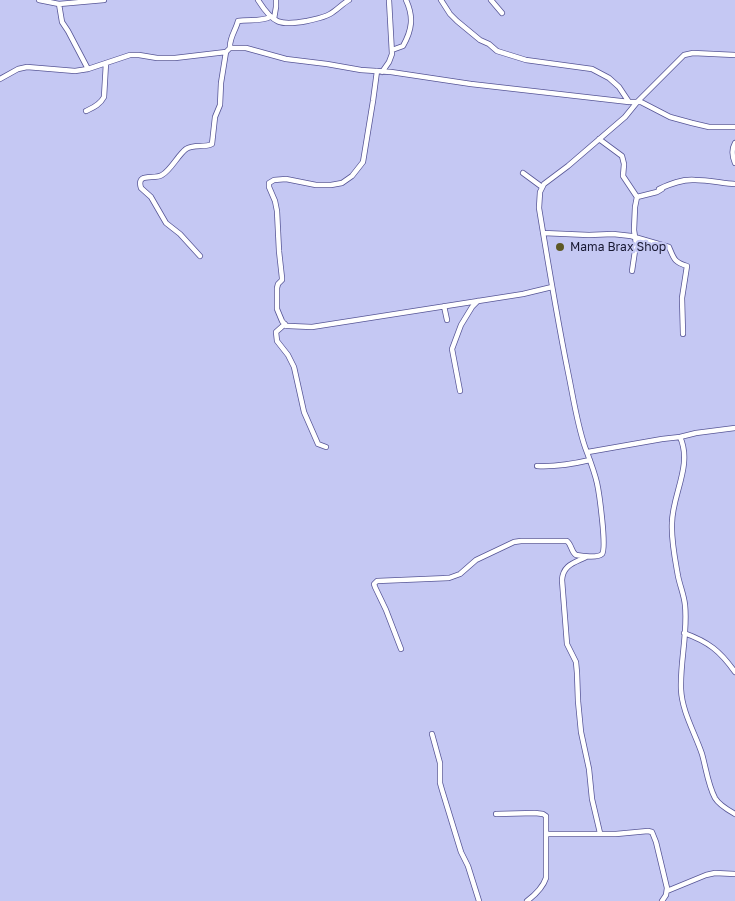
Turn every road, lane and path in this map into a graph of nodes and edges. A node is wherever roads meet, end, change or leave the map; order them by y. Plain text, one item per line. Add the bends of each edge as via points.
1 (39, 0) edge
2 (104, 0) edge
3 (258, 0) edge
4 (276, 0) edge
5 (389, 0) edge
6 (406, 0) edge
7 (441, 0) edge
8 (491, 0) edge
9 (346, 1) edge
10 (59, 4) junction
11 (502, 13) dead end
12 (272, 18) junction
13 (230, 48) junction
14 (392, 50) junction
15 (226, 52) junction
16 (735, 55) edge
17 (106, 64) junction
18 (88, 69) junction
19 (379, 72) junction
20 (0, 79) edge
21 (638, 101) junction
22 (629, 102) junction
23 (86, 112) dead end
24 (735, 127) edge
25 (599, 139) junction
26 (735, 143) edge
27 (735, 163) edge
28 (523, 172) dead end
29 (735, 184) edge
30 (666, 186) junction
31 (542, 187) junction
32 (659, 189) dead end
33 (637, 197) junction
34 (543, 233) junction
35 (635, 237) junction
36 (200, 256) dead end
37 (632, 271) dead end
38 (552, 287) junction
39 (478, 300) junction
40 (444, 306) junction
41 (447, 320) dead end
42 (284, 324) junction
43 (682, 334) dead end
44 (460, 391) dead end
45 (735, 428) edge
46 (680, 437) junction
47 (326, 447) dead end
48 (588, 452) junction
49 (590, 460) junction
50 (537, 466) dead end
51 (588, 556) junction
52 (684, 633) junction
53 (401, 649) dead end
54 (735, 672) edge
55 (432, 734) dead end
56 (496, 814) dead end
57 (735, 814) edge
58 (600, 833) junction
59 (547, 834) junction
60 (735, 874) edge
61 (667, 891) junction
62 (480, 901) edge
63 (527, 901) edge
64 (662, 901) edge

1 - 10 street
2 - 10 street
3 - 12 street
4 - 12 street
5 - 14 street
6 - 14 street via 411,30 403,46
7 - 22 street via 457,21 497,51 526,60 592,69 614,82
8 - 11 street
9 - 12 street via 320,18 293,23 282,23
10 - 18 street via 62,22
12 - 13 street via 238,21 230,39
13 - 15 street
13 - 19 street via 246,48 286,59
14 - 19 street via 391,58
15 - 17 street via 175,58 130,55
15 - 36 street via 212,144 186,149 162,175 145,177 140,182 166,223
16 - 21 street via 684,55
17 - 18 street
17 - 23 street via 104,97
18 - 20 street via 28,67
19 - 22 street
19 - 42 street via 363,162 352,176 331,185 286,179 269,183 277,210 282,278 277,288 277,309
21 - 22 street
21 - 24 street via 670,117 709,127
21 - 25 street
25 - 31 street
25 - 33 street via 622,156 624,176
26 - 27 street via 732,153
28 - 31 street
29 - 30 street via 696,180
30 - 32 street
30 - 33 street
31 - 34 street via 538,202
33 - 35 street
34 - 35 street
34 - 38 street
35 - 37 street
35 - 43 street via 669,247 675,261 687,266 682,298
38 - 39 street
38 - 48 street via 574,401
39 - 40 street
39 - 44 street via 463,320 452,349
40 - 41 street
40 - 42 street via 312,326
42 - 47 street via 276,332 277,341 294,367 304,412 318,444
45 - 46 street
46 - 48 street
46 - 52 street via 684,456 672,525 685,604
48 - 49 street
49 - 50 street
49 - 51 street via 597,484 604,545 600,555
51 - 53 street via 576,556 568,541 518,541 476,560 449,578 377,581 375,587
51 - 58 street via 569,565 562,574 562,580 567,644 576,662 581,732
52 - 54 street via 709,644
52 - 57 street via 683,704 715,799
55 - 62 street via 440,763 440,783
56 - 59 street via 543,814 546,816
58 - 59 street
58 - 61 street via 652,832
59 - 63 street via 546,878
60 - 61 street via 706,875
61 - 64 street

